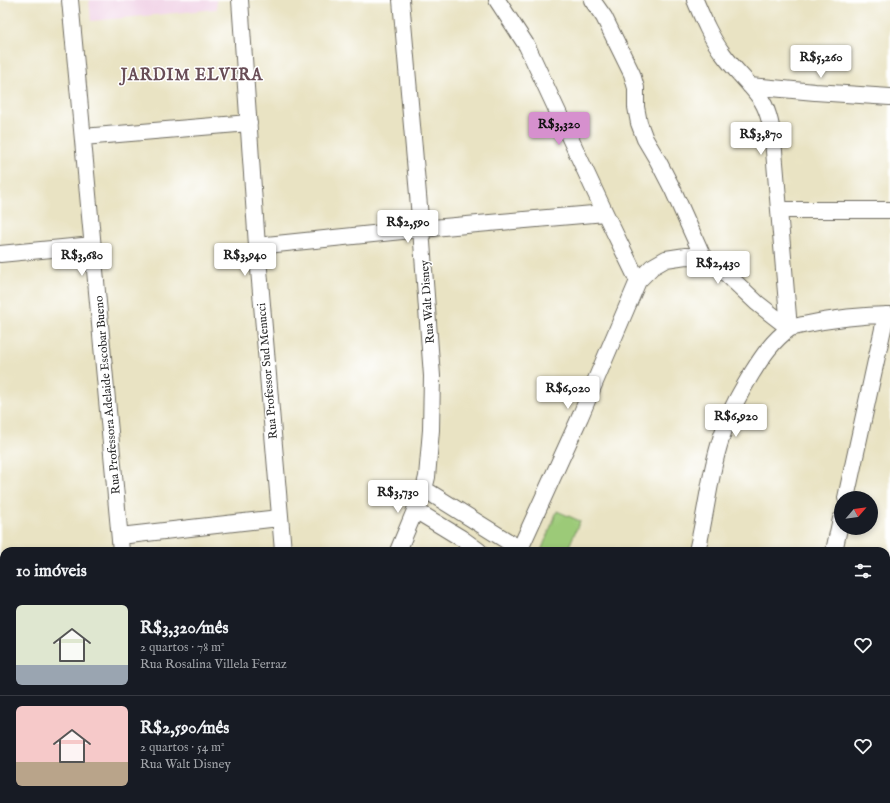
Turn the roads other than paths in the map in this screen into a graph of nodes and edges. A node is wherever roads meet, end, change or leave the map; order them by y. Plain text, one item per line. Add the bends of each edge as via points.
1 (70, 0) edge
2 (240, 0) edge
3 (401, 0) edge
4 (497, 0) edge
5 (592, 0) edge
6 (695, 0) edge
7 (750, 86) junction
8 (890, 97) edge
9 (249, 123) junction
10 (83, 137) junction
11 (780, 210) junction
12 (890, 210) edge
13 (605, 213) junction
14 (421, 229) junction
15 (93, 245) junction
16 (257, 246) junction
17 (0, 254) edge
18 (703, 257) junction
19 (638, 281) junction
20 (888, 315) edge
21 (789, 328) junction
22 (424, 489) junction
23 (848, 491) edge
24 (415, 510) junction
25 (279, 518) junction
26 (838, 535) edge
27 (120, 543) edge
28 (283, 547) edge
29 (400, 547) edge
30 (474, 547) edge
31 (515, 547) edge
32 (521, 547) edge
33 (698, 547) edge
34 (835, 547) edge

1 - 10 street, Rua Professora Adelaide Escobar Bueno
2 - 9 street, Rua Professor Sud Menucci
3 - 14 street, Rua Walt Disney
4 - 13 street via 527,46
5 - 18 street via 604,17 632,74 639,123 645,139 673,190
6 - 7 street via 704,22 723,54
7 - 8 street
7 - 11 street via 762,102 772,130
9 - 10 street
9 - 16 street, Rua Professor Sud Menucci
10 - 15 street, Rua Professora Adelaide Escobar Bueno
11 - 12 street
11 - 21 street
13 - 14 street
13 - 19 street
14 - 16 street
14 - 22 street, Rua Walt Disney via 432,376 431,430
15 - 17 street
15 - 27 street, Rua Professora Adelaide Escobar Bueno
16 - 25 street, Rua Professor Sud Menucci
18 - 19 street via 666,259
18 - 21 street via 716,264
19 - 32 street
20 - 21 street via 842,318
20 - 23 street
21 - 33 street via 762,358 740,394 725,427 714,466
22 - 24 street, Rua Walt Disney
22 - 31 street
24 - 29 street, Rua Walt Disney
24 - 30 street
25 - 27 street
25 - 28 street, Rua Professor Sud Menucci
26 - 34 street

